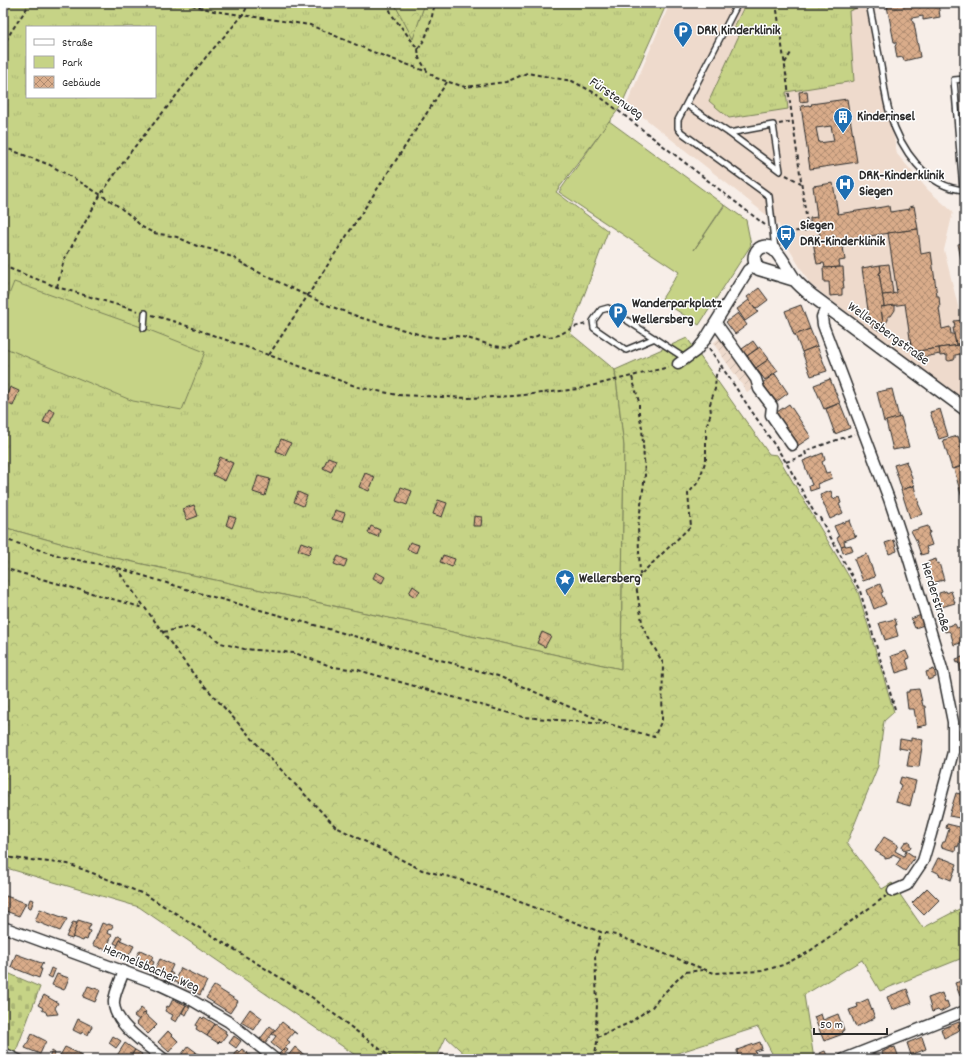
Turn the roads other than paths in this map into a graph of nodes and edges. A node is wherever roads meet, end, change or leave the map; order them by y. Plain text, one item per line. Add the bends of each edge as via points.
1 (738, 3) edge
2 (869, 3) edge
3 (965, 79) edge
4 (687, 105) junction
5 (729, 133) junction
6 (964, 190) edge
7 (775, 250) junction
8 (756, 266) junction
9 (795, 280) junction
10 (826, 307) junction
11 (145, 313) road end
12 (716, 323) junction
13 (144, 328) dead end
14 (655, 338) junction
15 (682, 361) joint
16 (965, 409) edge
17 (792, 445) dead end
18 (893, 890) road end
19 (3, 927) edge
20 (124, 971) junction
21 (965, 1010) edge
22 (3, 1050) edge
23 (22, 1059) edge
24 (164, 1059) edge
25 (275, 1059) edge
26 (844, 1059) edge

1 - 4 lane
2 - 6 lane via 890,113 903,147 919,167 933,179 952,189
3 - 6 lane via 954,80
4 - 5 lane
4 - 7 lane via 678,120 681,132 769,196
5 - 5 lane via 774,125 780,171
7 - 8 street via 762,247 757,251 754,260
7 - 9 street, Wellersbergstraße
8 - 9 street, Wellersbergstraße via 763,271
8 - 12 street via 748,270
9 - 10 street, Wellersbergstraße
10 - 16 street, Wellersbergstraße
10 - 18 street, Herderstraße via 822,317 823,325 907,553 943,672 953,722 953,752 923,862 907,884
11 - 13 lane
12 - 15 street via 696,351
12 - 17 street via 756,379 759,389 772,406 771,415
14 - 14 lane via 608,308 601,310 593,321 594,328 626,350
14 - 15 lane
19 - 20 street, Hermelsbacher Weg
20 - 24 street via 114,1001 118,1018
20 - 25 street, Hermelsbacher Weg via 188,998 229,1022
21 - 26 street
22 - 23 lane

